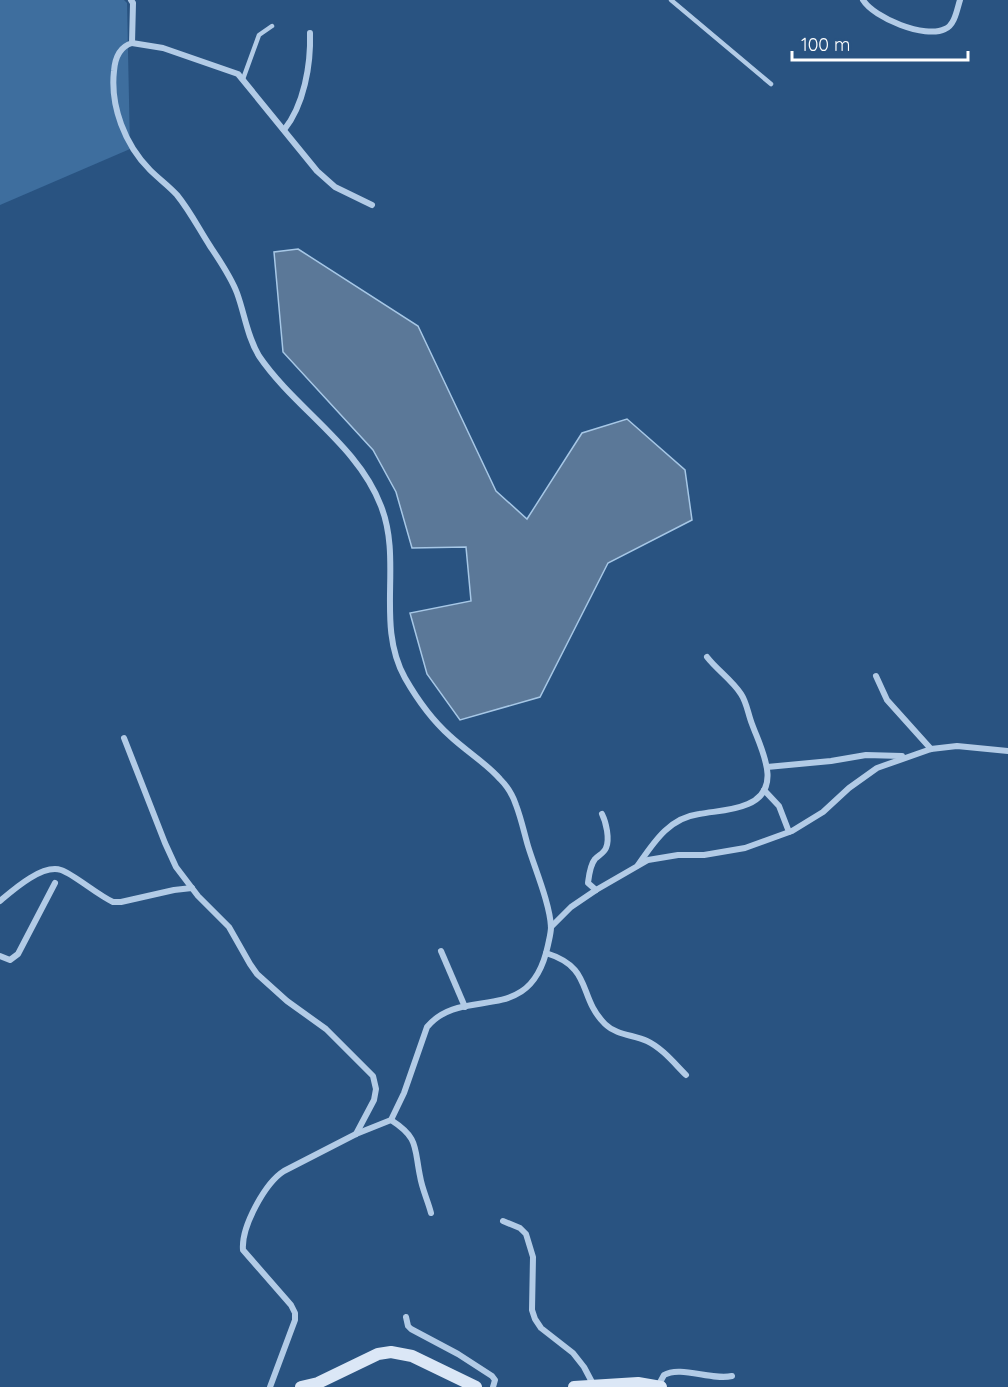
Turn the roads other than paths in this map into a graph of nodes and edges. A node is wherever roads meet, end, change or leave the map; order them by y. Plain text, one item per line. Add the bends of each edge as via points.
1 (671, 0) edge
2 (863, 0) edge
3 (960, 0) edge
4 (132, 1) edge
5 (272, 26) dead end
6 (310, 33) dead end
7 (132, 43) junction
8 (243, 79) junction
9 (771, 84) dead end
10 (284, 130) junction
11 (372, 205) dead end
12 (707, 657) dead end
13 (876, 676) dead end
14 (124, 738) dead end
15 (931, 749) junction
16 (1008, 752) edge
17 (909, 756) junction
18 (767, 767) junction
19 (764, 790) junction
20 (602, 814) dead end
21 (789, 832) junction
22 (638, 865) junction
23 (55, 883) dead end
24 (192, 888) junction
25 (596, 890) junction
26 (0, 901) edge
27 (551, 927) junction
28 (441, 951) dead end
29 (546, 953) junction
30 (0, 956) edge
31 (465, 1007) junction
32 (686, 1075) dead end
33 (391, 1120) junction
34 (356, 1134) junction
35 (431, 1213) dead end
36 (503, 1221) dead end
37 (406, 1317) dead end
38 (732, 1376) dead end
39 (593, 1384) junction
40 (270, 1387) edge
41 (301, 1387) edge
42 (476, 1387) edge
43 (493, 1387) edge
44 (574, 1387) edge
45 (659, 1387) edge

1 - 9 lane
2 - 3 street via 880,16 928,33 946,29
4 - 7 street
5 - 8 lane via 260,35
6 - 10 street via 303,88 296,113
7 - 8 street via 183,54 230,70
7 - 27 street via 124,45 115,61 113,85 120,121 139,156 177,195 223,266 261,358 358,466 380,503 389,541 389,623 398,662 426,709 510,792
8 - 10 street
10 - 11 street via 326,180
12 - 18 street via 743,699
13 - 15 street via 887,700
14 - 24 street via 165,843
15 - 16 street via 957,746
15 - 17 street
17 - 18 street via 866,755
17 - 21 street via 877,768 823,812
18 - 19 street
19 - 21 street via 779,806
19 - 22 street via 751,804 697,814 678,822 659,835
20 - 25 street via 606,849 594,860 588,883
21 - 22 street via 745,848 668,856
22 - 25 street
23 - 30 street via 18,954 10,960
24 - 26 street via 113,902 60,869 52,869 33,876
24 - 34 street via 230,927 257,974 326,1029 373,1076 374,1100
25 - 27 street
27 - 29 street
28 - 31 street
29 - 31 street via 538,976 526,989 495,1002
29 - 32 street via 573,966 606,1025 649,1042
31 - 33 street via 442,1014 427,1027
33 - 34 street
33 - 35 street via 405,1129 413,1141
34 - 40 street via 276,1176 244,1232 246,1254 295,1313
36 - 39 street via 520,1228 529,1241 535,1319 573,1353
37 - 43 street via 411,1329 492,1376
38 - 45 street via 717,1378 674,1371 664,1375
39 - 44 street
39 - 45 street via 638,1383
41 - 42 street via 391,1352 412,1356

